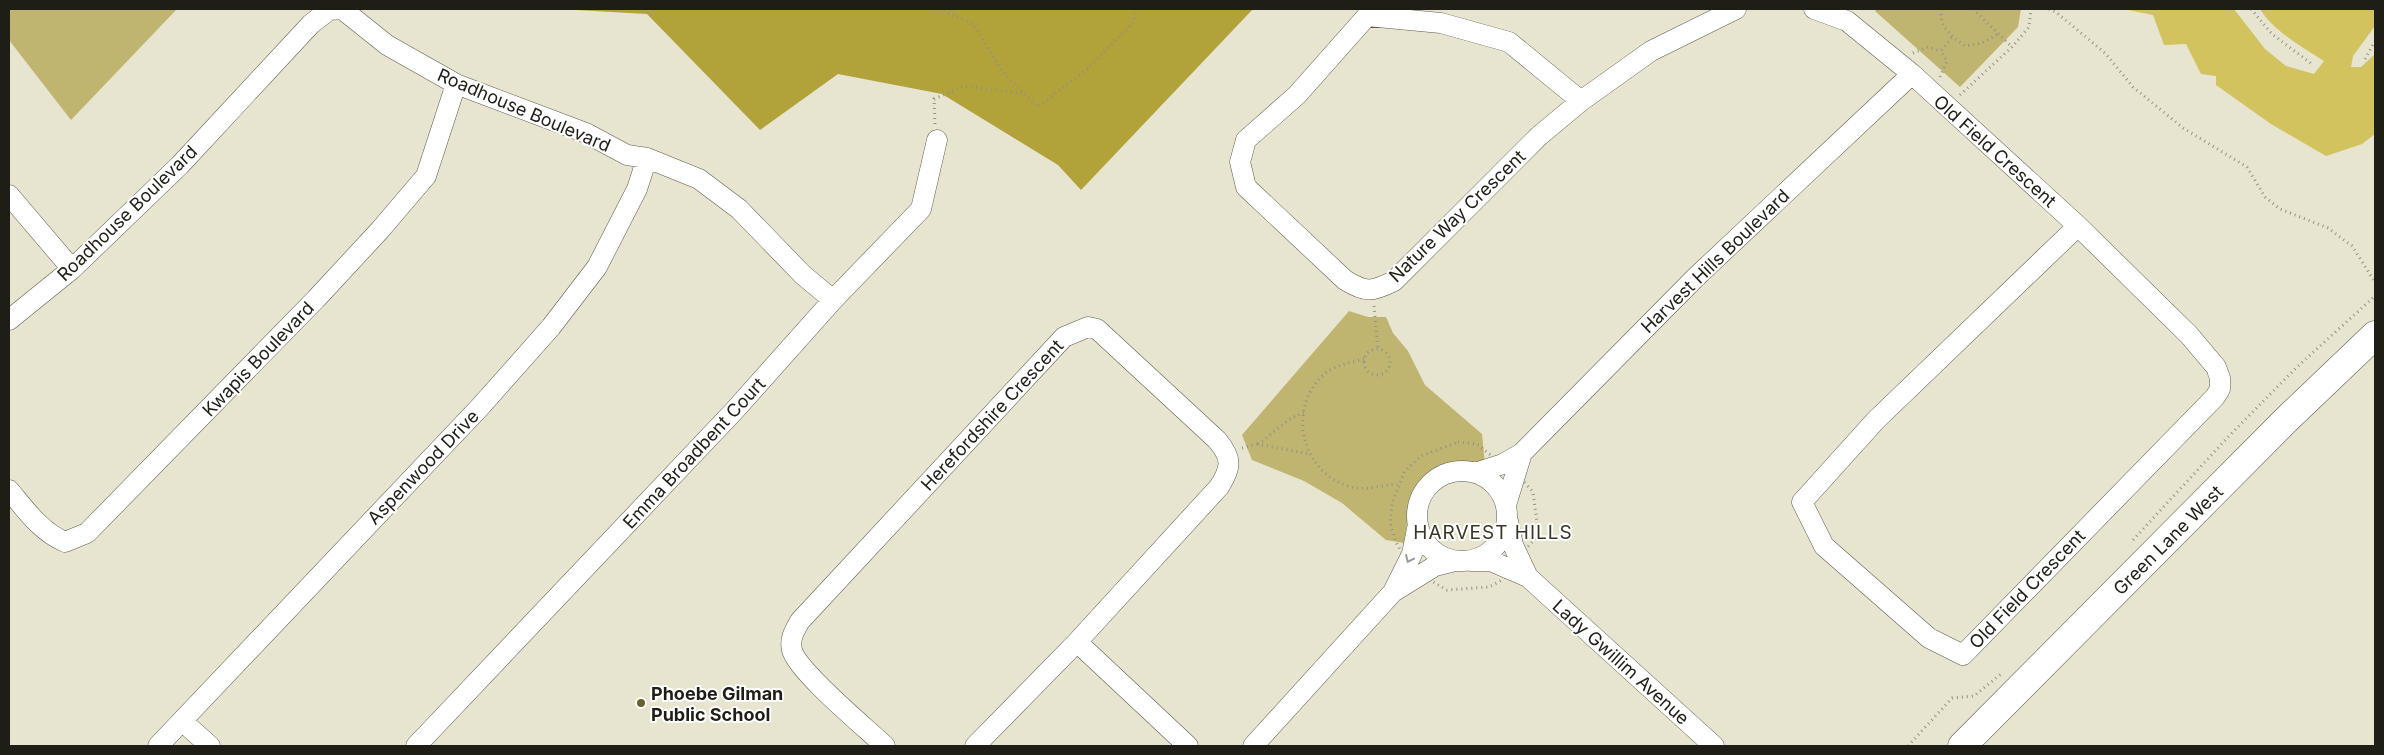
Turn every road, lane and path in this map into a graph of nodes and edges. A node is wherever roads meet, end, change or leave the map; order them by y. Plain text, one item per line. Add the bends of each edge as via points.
1 (939, 9) edge
2 (1137, 9) edge
3 (1736, 9) edge
4 (1814, 9) edge
5 (1941, 9) edge
6 (1973, 9) edge
7 (2031, 9) edge
8 (2050, 9) edge
9 (2251, 9) edge
10 (1998, 34) junction
11 (1952, 38) junction
12 (2375, 42) edge
13 (2012, 47) junction
14 (1941, 51) junction
15 (2365, 59) dead end
16 (2313, 65) dead end
17 (1905, 70) junction
18 (456, 84) junction
19 (1932, 93) junction
20 (1025, 94) junction
21 (1582, 101) junction
22 (1946, 107) junction
23 (937, 140) joint
24 (647, 158) junction
25 (9, 195) edge
26 (2078, 226) junction
27 (72, 270) junction
28 (2375, 282) edge
29 (1373, 290) junction
30 (2375, 296) edge
31 (833, 300) junction
32 (9, 320) edge
33 (2375, 335) edge
34 (1378, 348) junction
35 (1364, 360) junction
36 (1304, 413) junction
37 (1310, 454) junction
38 (1508, 469) junction
39 (1475, 473) junction
40 (1397, 484) junction
41 (9, 490) edge
42 (1507, 513) junction
43 (1418, 524) junction
44 (2129, 544) dead end
45 (1463, 561) junction
46 (1519, 568) junction
47 (1414, 569) junction
48 (1077, 642) junction
49 (2004, 670) dead end
50 (182, 721) junction
51 (158, 746) edge
52 (210, 746) edge
53 (416, 746) edge
54 (885, 746) edge
55 (975, 746) edge
56 (1188, 746) edge
57 (1253, 746) edge
58 (1714, 746) edge
59 (1908, 746) edge
60 (1962, 746) edge

1 - 20 path via 973,24 1005,75
2 - 20 path via 1133,23 1087,69 1038,107
3 - 21 street, Nature Way Crescent via 1651,51
4 - 17 street via 1847,20
5 - 11 path via 1940,18
6 - 10 path
7 - 13 path via 2029,27
8 - 28 path via 2105,53 2132,87 2183,128 2248,167 2265,197 2280,209 2328,228 2352,246
9 - 16 path via 2272,34
10 - 11 path via 1982,43 1965,46
10 - 13 path
11 - 14 path
12 - 15 path
13 - 22 path
14 - 17 path via 1928,47 1922,49
14 - 19 path via 1946,61
17 - 19 street, Old Field Crescent
17 - 38 street, Harvest Hills Boulevard
18 - 24 street, Roadhouse Boulevard via 586,133 627,155
18 - 27 street, Roadhouse Boulevard via 387,45 342,9 329,10 310,24 180,165
18 - 41 street, Kwapis Boulevard via 426,176 316,299 87,532 65,542 55,538 44,531
19 - 22 street, Old Field Crescent
20 - 23 path via 964,86 934,99
21 - 29 street, Nature Way Crescent via 1538,136 1394,281
21 - 29 street, Nature Way Crescent via 1509,42 1441,24 1367,16 1297,95 1246,140 1240,162 1246,187 1345,280 1360,289
22 - 26 street, Old Field Crescent
23 - 31 street, Emma Broadbent Court via 921,208
24 - 31 street, Roadhouse Boulevard via 699,179 739,210 803,275
24 - 50 street, Aspenwood Drive via 637,189 598,267 552,327
25 - 27 street
26 - 26 street, Old Field Crescent via 2189,335 2216,367 2220,389 1963,655 1929,638 1824,546 1802,502 1876,420
27 - 32 street, Roadhouse Boulevard
29 - 34 path
30 - 44 path via 2297,367
31 - 53 street, Emma Broadbent Court via 734,411
33 - 60 main road, Green Lane West via 2286,420
34 - 35 path via 1369,352
34 - 35 path via 1390,356 1387,372 1373,374 1366,369
35 - 36 path via 1341,364 1322,376 1309,394
36 - 37 path via 1304,443
36 - 37 path via 1294,414 1283,427 1258,444
37 - 40 path via 1314,463 1331,478 1352,487 1375,489
38 - 39 street, Harvest Hills Boulevard
38 - 40 path via 1477,444 1458,442 1421,456
38 - 42 street
38 - 46 path via 1533,492 1538,530
39 - 42 street via 1500,491
39 - 43 street via 1459,471 1433,482 1423,494 1418,508
40 - 47 path via 1390,523 1396,542
42 - 45 street via 1505,531 1498,545 1486,555
42 - 46 street, Lady Gwillim Avenue
43 - 45 street via 1428,546 1440,556
43 -> 47 street
45 - 46 street, Lady Gwillim Avenue via 1491,561
45 - 47 street
46 - 47 path via 1489,588 1447,590
46 - 58 street, Lady Gwillim Avenue
47 - 57 street
48 - 54 street, Herefordshire Crescent via 1219,487 1229,464 1226,451 1217,440 1106,335 1088,328 1064,337 792,633 791,649 801,667
48 - 55 street, Herefordshire Crescent
48 - 56 street
49 - 59 path via 1974,696 1952,698
50 - 51 street, Aspenwood Drive
50 - 52 street

